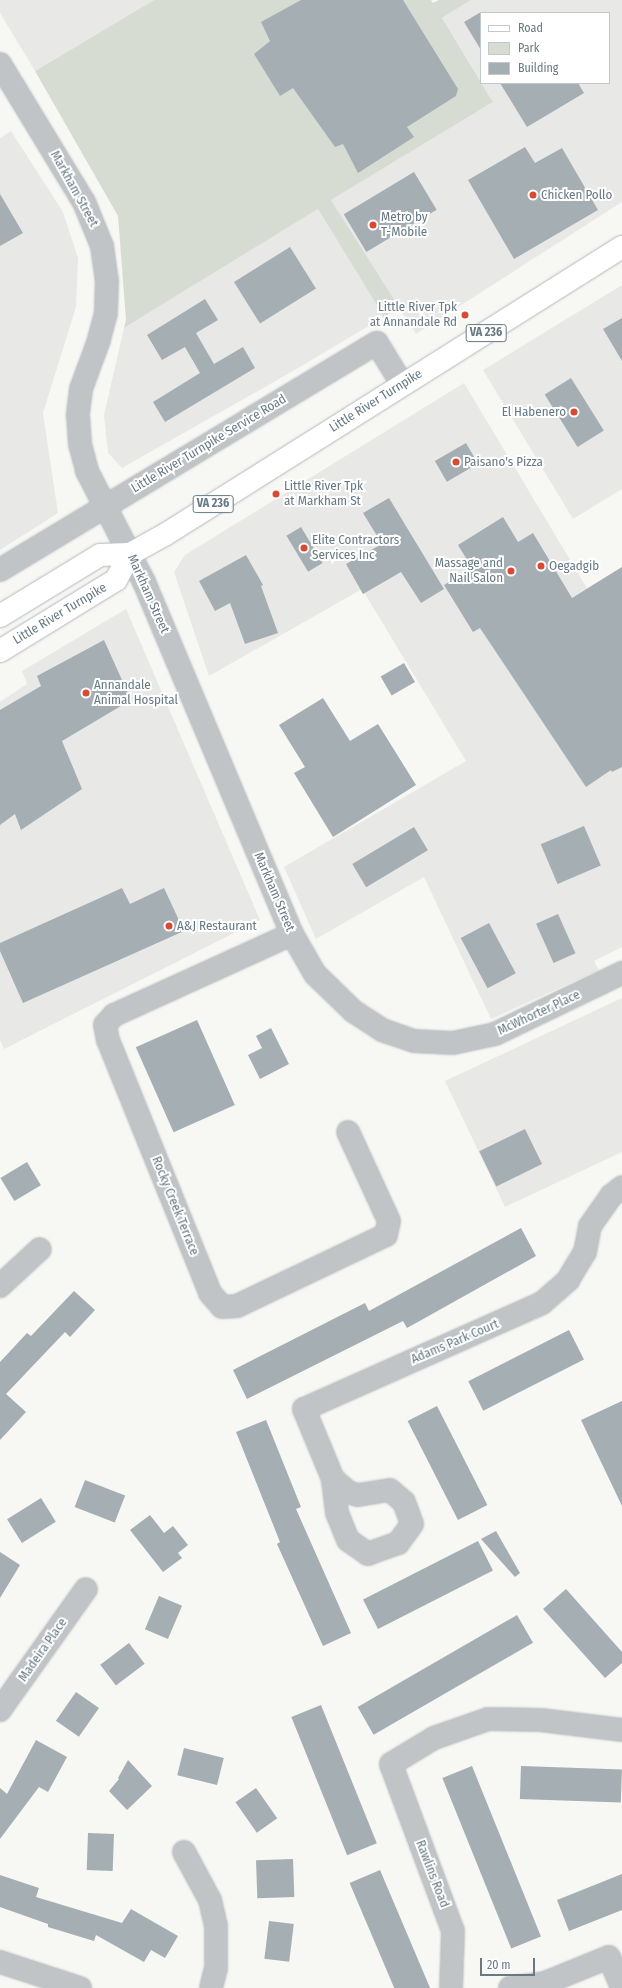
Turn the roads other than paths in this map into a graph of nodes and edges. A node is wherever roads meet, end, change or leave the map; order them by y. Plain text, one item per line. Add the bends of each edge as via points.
1 (0, 64) edge
2 (622, 247) edge
3 (402, 384) junction
4 (105, 506) junction
5 (130, 554) junction
6 (0, 570) edge
7 (0, 616) edge
8 (0, 651) edge
9 (292, 934) junction
10 (622, 973) edge
11 (453, 1043) joint
12 (348, 1132) dead end
13 (622, 1187) edge
14 (40, 1249) dead end
15 (0, 1286) edge
16 (333, 1479) dead end
17 (86, 1589) dead end
18 (0, 1710) edge
19 (622, 1730) edge
20 (184, 1852) dead end
21 (0, 1962) edge
22 (458, 1986) edge
23 (622, 1986) edge
24 (80, 1988) edge
25 (210, 1988) edge
26 (510, 1988) edge

1 - 4 street, Markham Street via 84,202 102,246 107,280 106,313 81,389 78,415 80,444 86,471
2 - 3 main road, Little River Turnpike / VA 236
3 - 4 street, Little River Turnpike Service Road via 377,343
3 - 5 main road, Little River Turnpike / VA 236 via 166,534
4 - 5 street, Markham Street
4 - 6 street, Little River Turnpike Service Road
5 - 7 main road, Little River Turnpike / VA 236 via 100,555
5 - 8 main road, Little River Turnpike via 116,580
5 - 9 street, Markham Street
9 - 11 street, Markham Street via 315,974 337,998 368,1023 414,1041
9 - 12 street, Rocky Creek Terrace via 114,1015 104,1025 207,1286 222,1307 237,1306 386,1235 388,1218
10 - 11 street, McWhorter Place via 495,1034
13 - 16 street, Adams Park Court via 611,1196 590,1226 585,1252 568,1280 542,1303 304,1409
14 - 15 street
17 - 18 street, Madeira Place
19 - 22 street, Rawlins Road via 541,1720 488,1719 434,1738 390,1764 453,1931
20 - 25 street via 210,1900 216,1926 216,1968
21 - 24 street
23 - 26 street via 610,1957 545,1983

